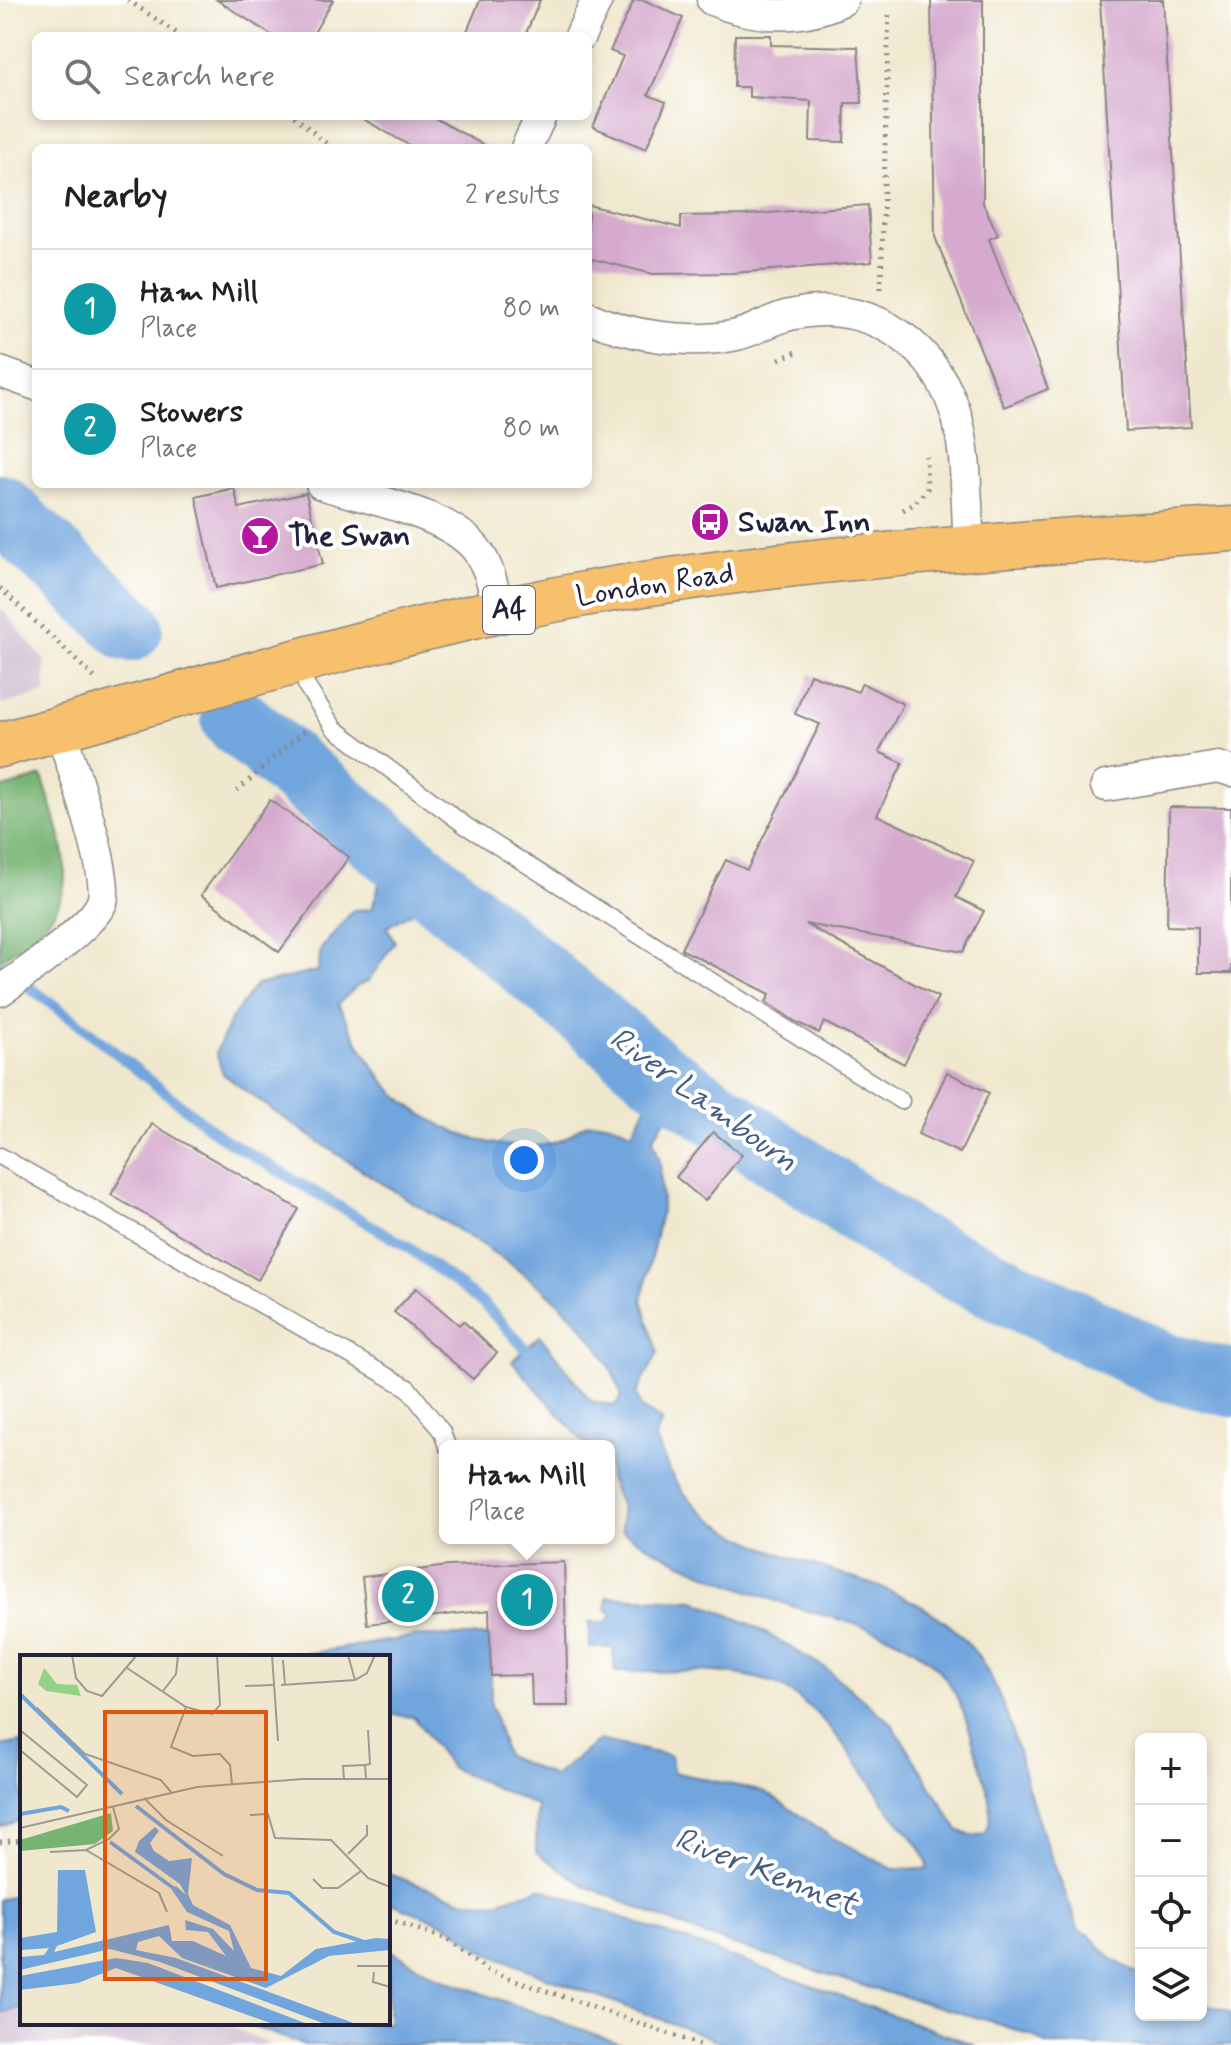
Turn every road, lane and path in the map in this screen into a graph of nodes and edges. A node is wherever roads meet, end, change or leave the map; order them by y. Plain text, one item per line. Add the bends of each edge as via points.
1 (128, 0) edge
2 (597, 0) edge
3 (712, 0) edge
4 (843, 0) edge
5 (889, 11) dead end
6 (175, 32) edge
7 (582, 32) edge
8 (299, 120) edge
9 (539, 120) edge
10 (327, 144) edge
11 (528, 144) edge
12 (881, 298) dead end
13 (592, 319) edge
14 (0, 372) edge
15 (32, 384) edge
16 (926, 452) dead end
17 (334, 488) edge
18 (895, 513) dead end
19 (1231, 529) edge
20 (969, 548) junction
21 (0, 588) edge
22 (500, 612) junction
23 (299, 661) junction
24 (116, 714) junction
25 (60, 729) junction
26 (306, 729) dead end
27 (0, 745) edge
28 (1231, 771) edge
29 (1106, 786) dead end
30 (237, 791) dead end
31 (0, 991) edge
32 (901, 1101) dead end
33 (0, 1156) edge
34 (445, 1440) edge
35 (20, 1840) edge
36 (0, 1842) edge
37 (390, 1920) edge
38 (701, 2045) edge

1 - 6 path
2 - 7 street
3 - 4 street via 763,15 817,11
5 - 12 path
8 - 10 path
9 - 11 street
13 - 20 street via 609,327 672,337 733,336 788,315 825,310 878,320 904,337 933,369 954,409
14 - 15 street
16 - 18 path via 924,495
17 - 22 street via 461,533 490,575
19 - 20 main road, London Road / A4
20 - 22 main road, London Road / A4 via 699,577
21 - 24 path via 96,678
22 - 23 main road, London Road / A4
23 - 24 main road, London Road / A4
23 - 32 lane via 307,687 334,728 466,826
24 - 25 main road, London Road / A4
25 - 27 main road, London Road / A4
25 - 31 street via 100,864 103,897 94,914
26 - 30 path
28 - 29 street via 1218,767
33 - 34 lane via 408,1388
35 - 36 path
37 - 38 path via 446,1939 487,1970

